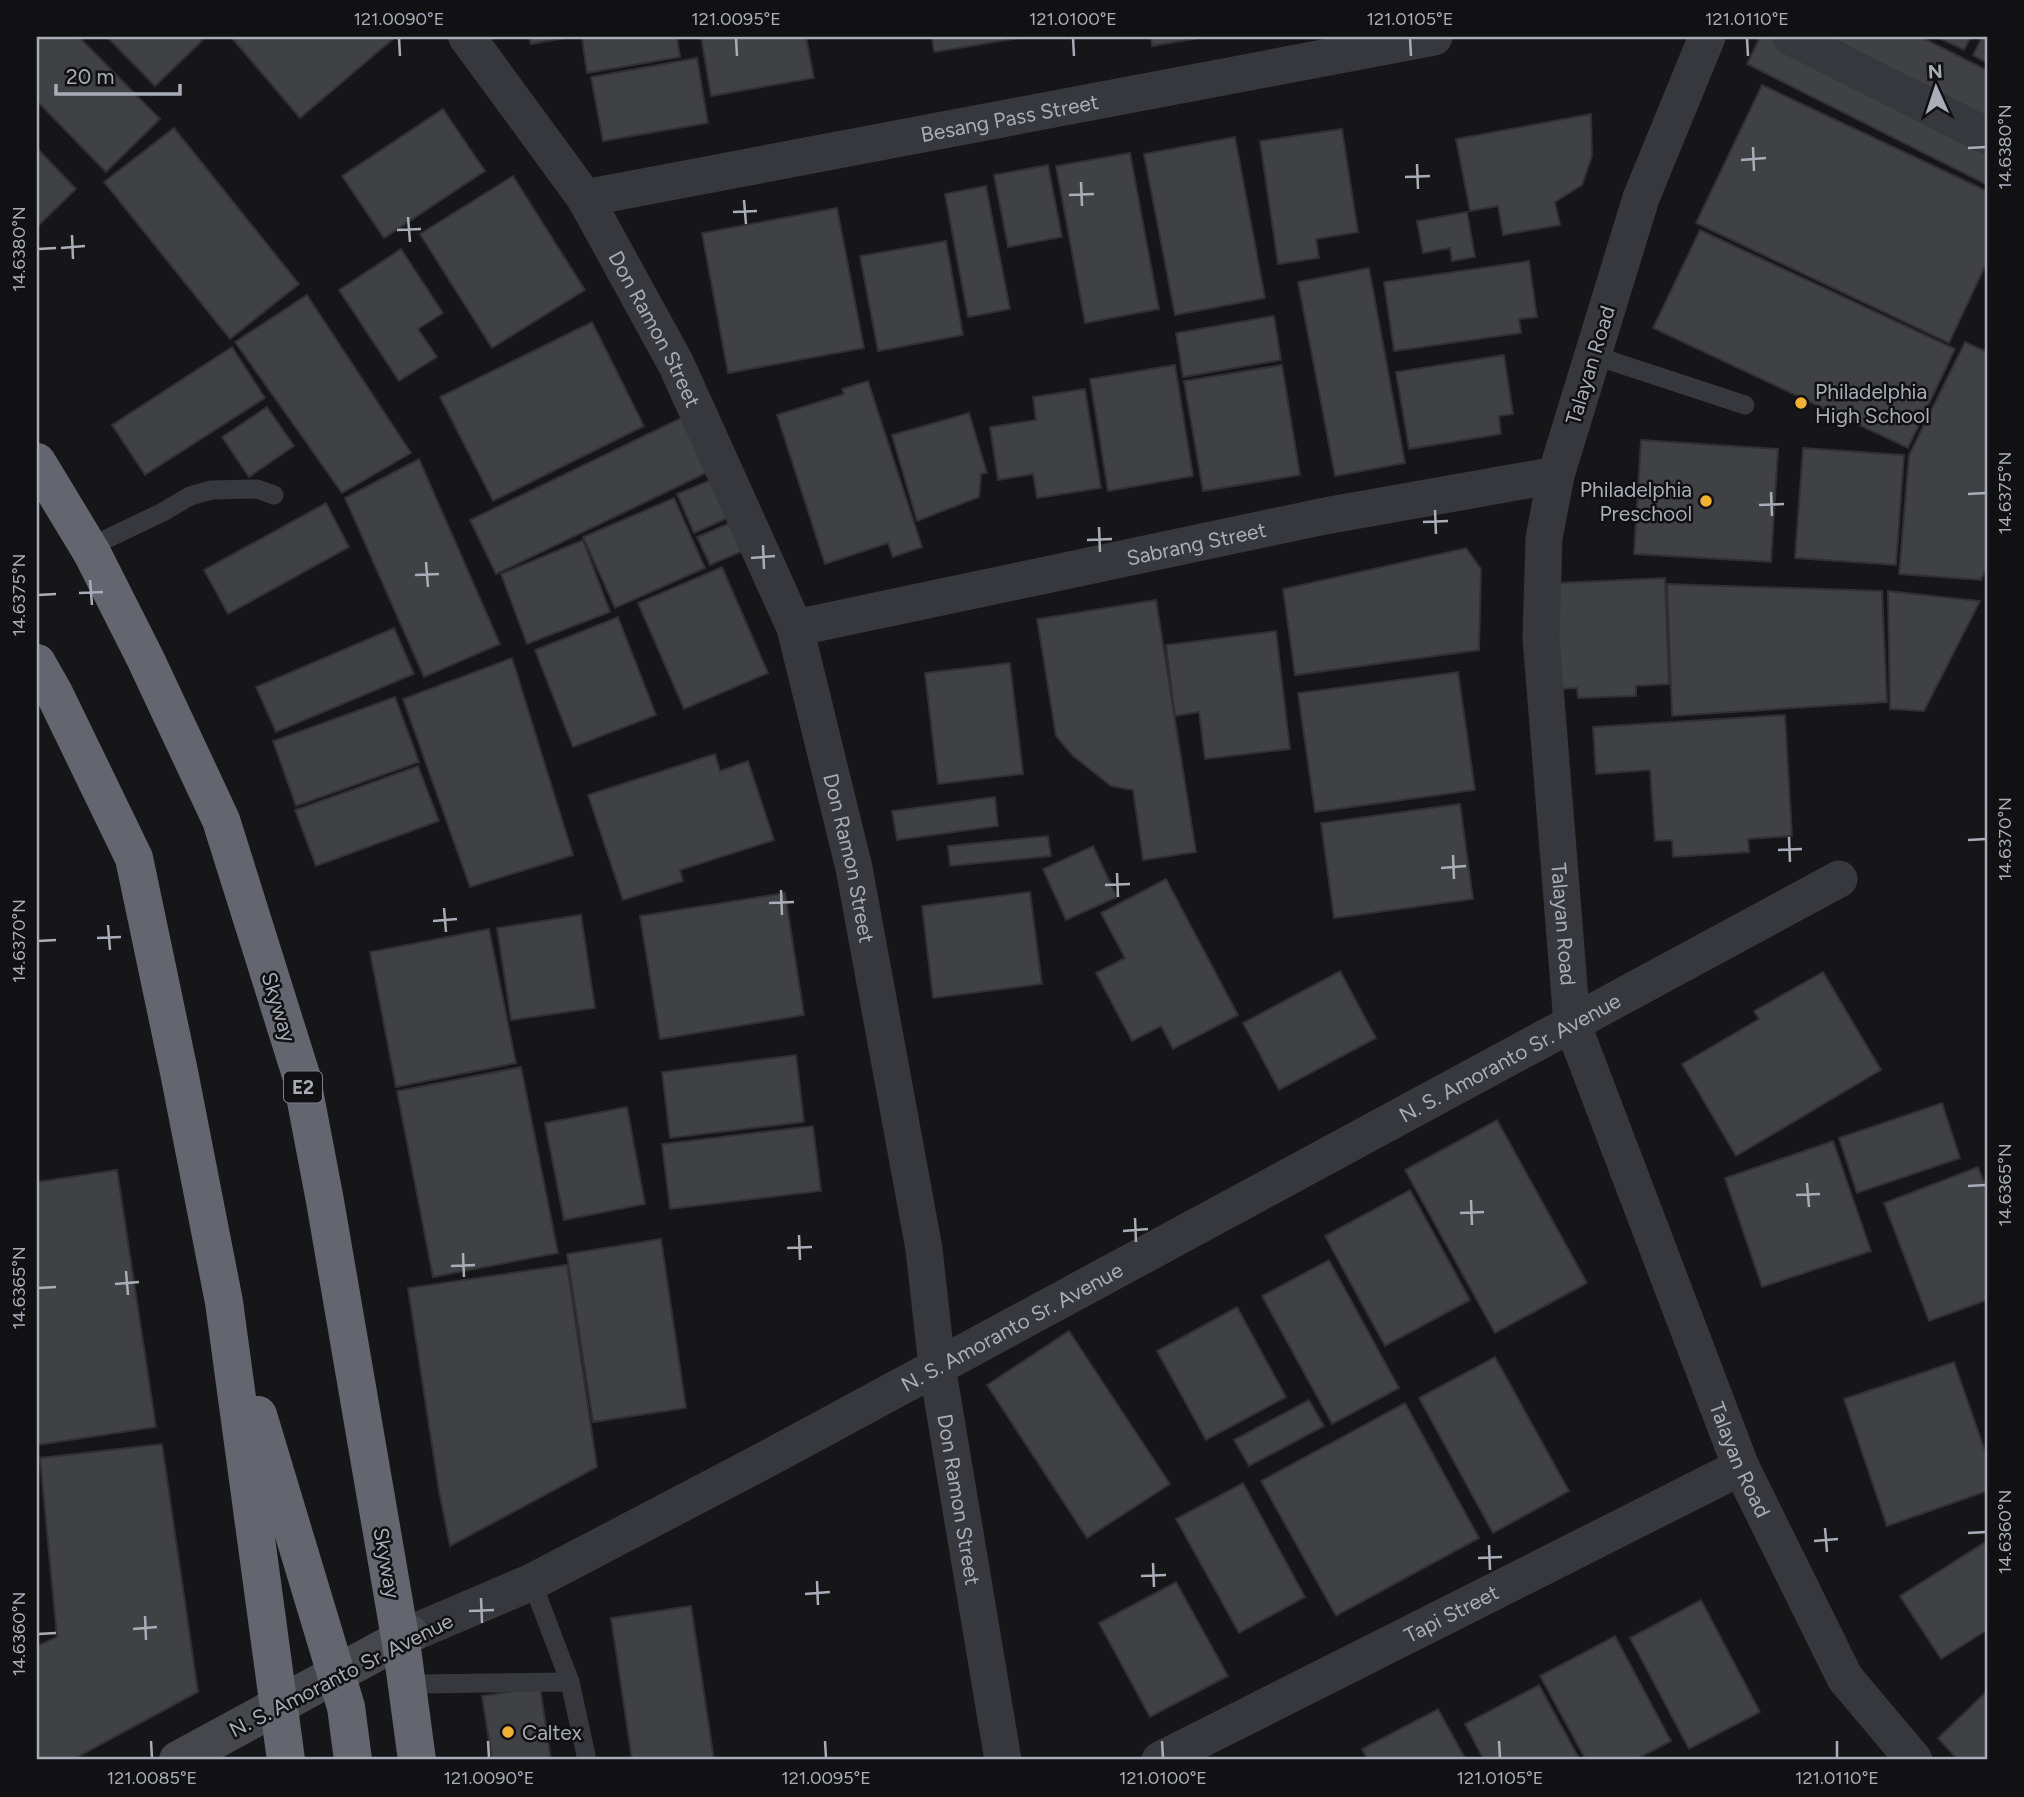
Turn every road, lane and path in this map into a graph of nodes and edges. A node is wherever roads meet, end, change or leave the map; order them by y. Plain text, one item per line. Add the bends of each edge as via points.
1 (467, 37) edge
2 (1434, 37) edge
3 (1707, 37) edge
4 (1791, 37) edge
5 (1987, 136) edge
6 (585, 198) junction
7 (1593, 355) junction
8 (1745, 405) dead end
9 (37, 462) edge
10 (1556, 475) junction
11 (274, 495) dead end
12 (96, 544) dead end
13 (795, 628) junction
14 (37, 663) edge
15 (1839, 879) dead end
16 (1572, 1023) junction
17 (224, 1302) junction
18 (937, 1366) junction
19 (1741, 1467) junction
20 (532, 1582) junction
21 (410, 1634) joint
22 (570, 1682) junction
23 (415, 1684) dead end
24 (178, 1760) edge
25 (286, 1760) edge
26 (353, 1760) edge
27 (417, 1760) edge
28 (587, 1760) edge
29 (1003, 1760) edge
30 (1160, 1760) edge
31 (1914, 1760) edge

1 - 6 street, Don Ramon Street
2 - 6 street, Besang Pass Street
3 - 7 street, Talayan Road via 1641,198
4 - 5 street
6 - 13 street, Don Ramon Street via 676,364
7 - 8 lane
7 - 10 street, Talayan Road
9 - 27 highway, Skyway / E2, bridge via 92,554 221,820 301,1075 400,1636
10 - 13 street, Sabrang Street via 1325,516
10 - 16 street, Talayan Road via 1544,538 1541,638
11 - 12 lane via 257,489 211,490
13 - 18 street, Don Ramon Street via 854,868 923,1250
14 - 17 highway, bridge via 134,858
15 - 16 street, N. S. Amoranto Sr. Avenue
16 - 18 street, N. S. Amoranto Sr. Avenue
16 - 19 street, Talayan Road
17 - 25 highway, bridge
17 - 26 highway, bridge via 346,1707
18 - 20 street, N. S. Amoranto Sr. Avenue
18 - 29 street, Don Ramon Street
19 - 30 street, Tapi Street
19 - 31 street, Talayan Road via 1845,1678
20 - 21 street, N. S. Amoranto Sr. Avenue
20 - 22 lane
21 - 24 street, N. S. Amoranto Sr. Avenue
22 - 23 lane
22 - 28 lane

